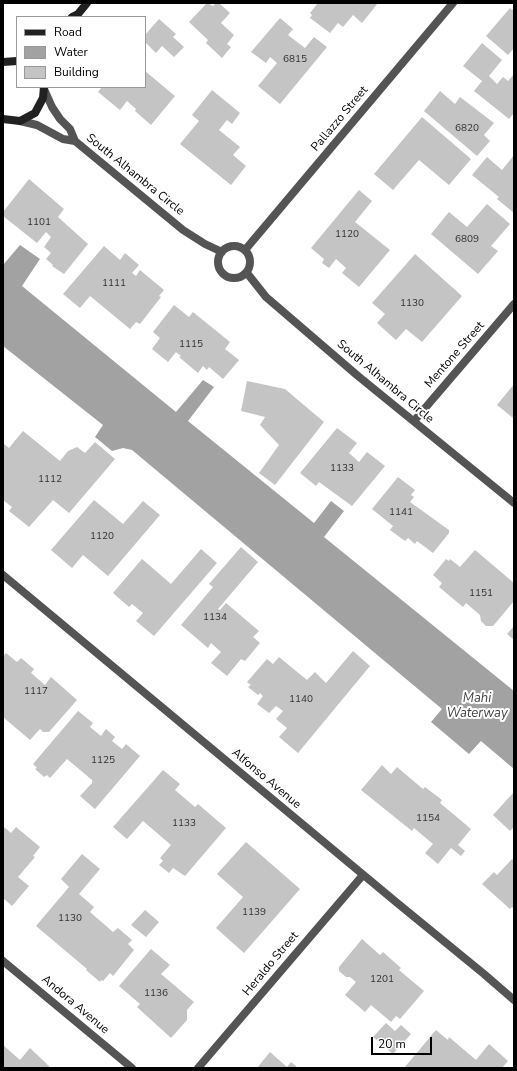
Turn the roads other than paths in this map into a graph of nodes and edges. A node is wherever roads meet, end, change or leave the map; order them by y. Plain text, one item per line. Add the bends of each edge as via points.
1 (87, 3) edge
2 (453, 3) edge
3 (76, 16) edge
4 (44, 88) edge
5 (20, 121) junction
6 (5, 122) edge
7 (75, 141) junction
8 (245, 250) junction
9 (222, 252) junction
10 (247, 273) junction
11 (514, 304) edge
12 (414, 421) junction
13 (514, 503) edge
14 (3, 575) edge
15 (362, 875) junction
16 (3, 961) edge
17 (514, 1000) edge
18 (132, 1068) edge
19 (198, 1068) edge

1 - 3 street
2 - 8 street, Pallazzo Street
4 - 5 street via 40,106
4 - 7 street, South Alhambra Circle via 52,107 70,129
5 - 6 street
5 - 7 street, South Alhambra Circle via 37,125 63,139
7 - 9 street, South Alhambra Circle via 183,230
8 - 9 street via 233,246
8 - 10 street via 250,259 250,269
9 - 10 street via 218,266 224,275 228,278 238,278
10 - 12 street, South Alhambra Circle via 266,297
11 - 12 street, Mentone Street
12 - 13 street, South Alhambra Circle
14 - 15 street, Alfonso Avenue
15 - 17 street, Alfonso Avenue
15 - 19 street, Heraldo Street
16 - 18 street, Andora Avenue

